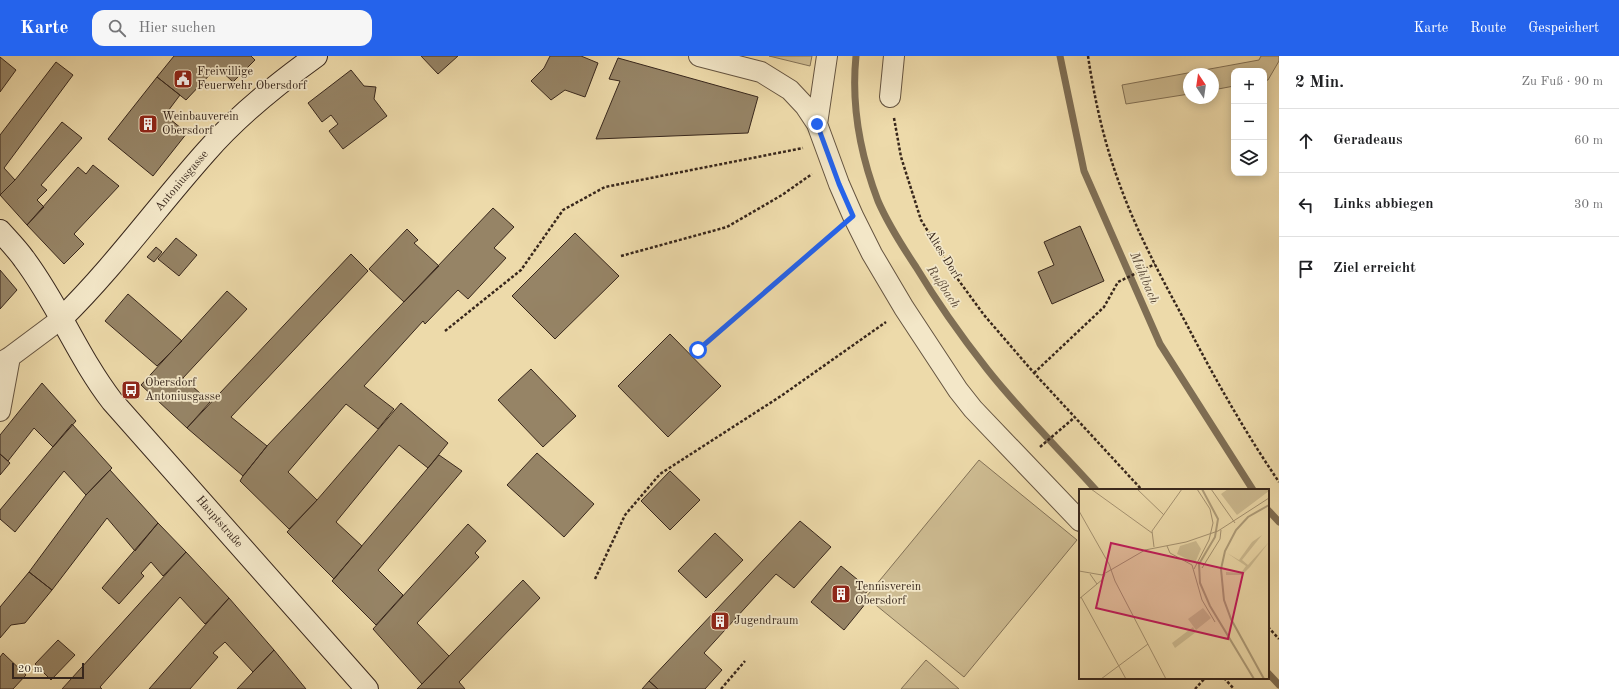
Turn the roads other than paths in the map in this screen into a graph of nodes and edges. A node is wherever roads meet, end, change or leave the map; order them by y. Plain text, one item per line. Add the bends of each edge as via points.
1 (316, 56) edge
2 (699, 56) edge
3 (827, 56) edge
4 (894, 56) edge
5 (890, 97) road end
6 (820, 131) junction
7 (0, 231) edge
8 (61, 319) junction
9 (5, 360) edge
10 (0, 411) edge
11 (1079, 520) edge
12 (367, 689) edge

1 - 8 main road, Antoniusgasse via 282,80 207,150 86,294
2 - 6 street via 761,72 790,90 805,106
3 - 6 street
4 - 5 street
6 - 11 street via 853,216 872,254 958,390
7 - 8 main road via 24,259
8 - 9 street
8 - 12 main road, Hauptstraße via 98,383 112,401
9 - 10 street

